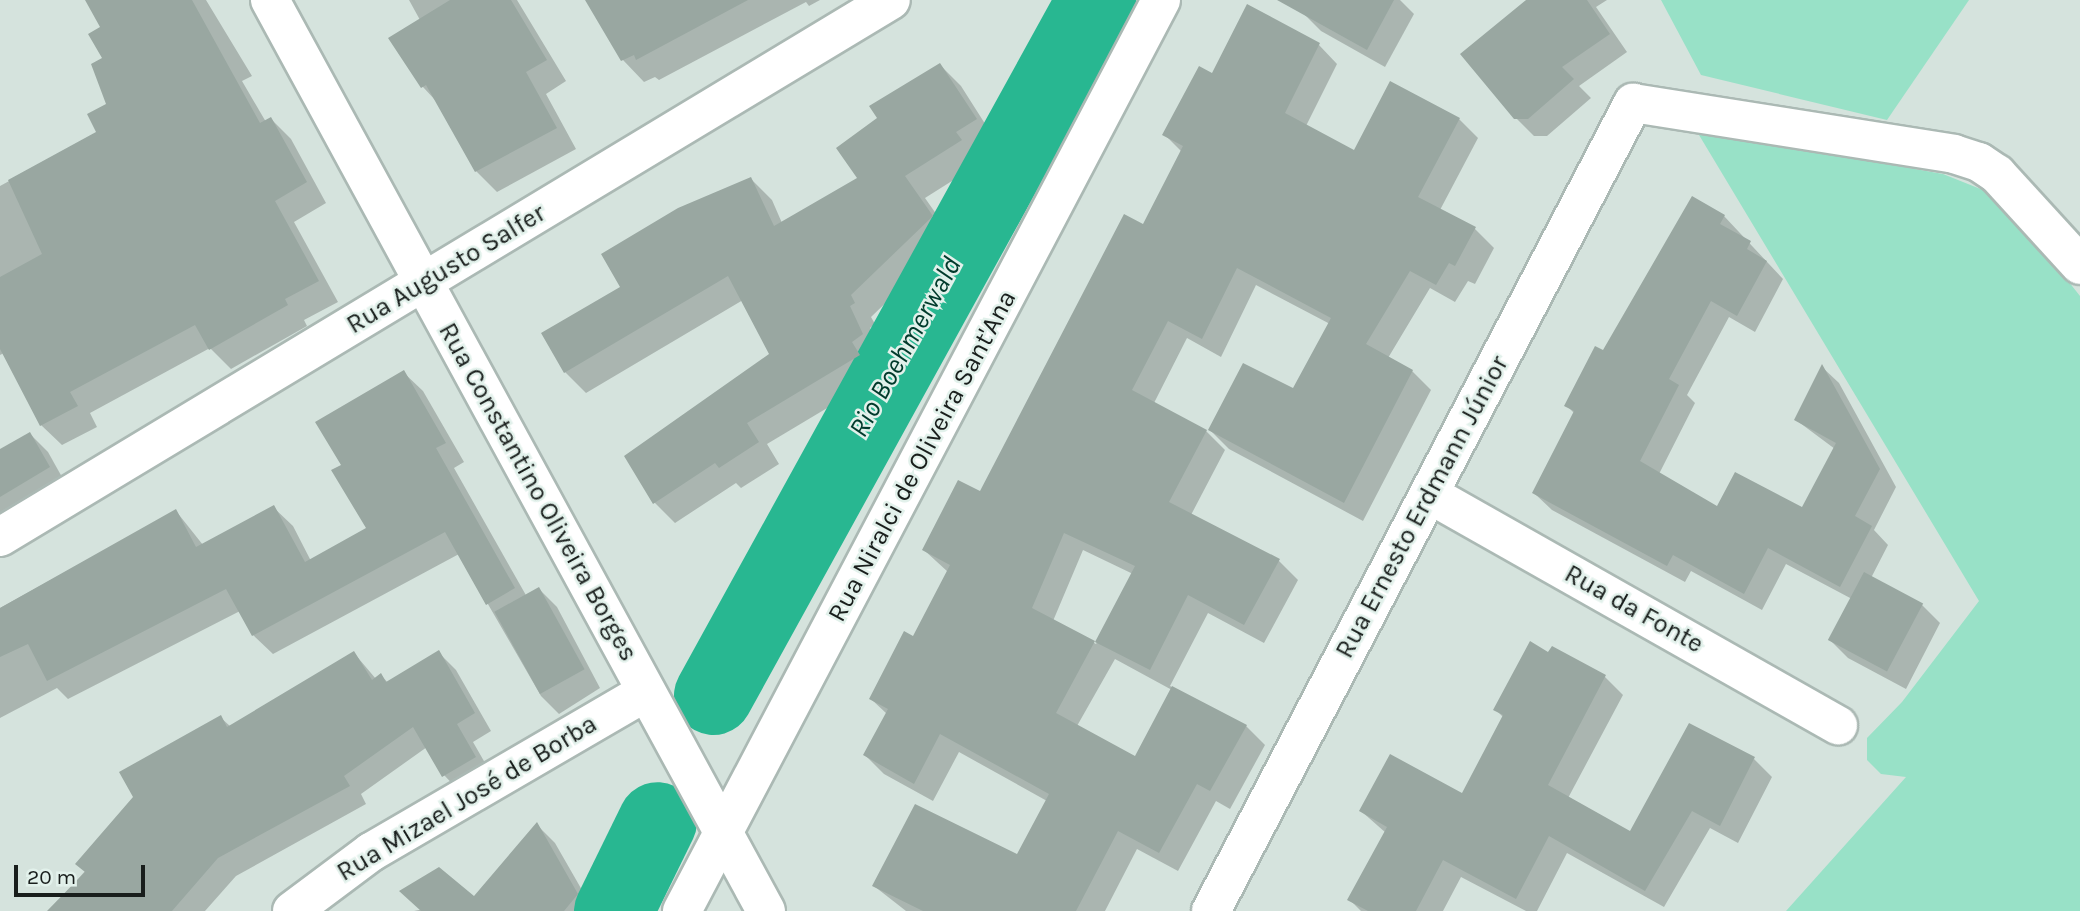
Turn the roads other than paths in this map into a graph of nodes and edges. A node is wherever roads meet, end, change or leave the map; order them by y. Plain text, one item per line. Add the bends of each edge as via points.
1 (270, 0) edge
2 (891, 0) edge
3 (1161, 0) edge
4 (2080, 265) edge
5 (424, 282) junction
6 (1429, 494) junction
7 (0, 537) edge
8 (646, 692) junction
9 (1839, 724) dead end
10 (723, 833) junction
11 (292, 911) edge
12 (682, 911) edge
13 (766, 911) edge
14 (1211, 911) edge

1 - 5 street, Rua Constantino Oliveira Borges
2 - 5 street, Rua Augusto Salfer
3 - 10 street, Rua Niralci de Oliveira Sant'Ana
4 - 6 street, Rua Ernesto Erdmann Júnior via 1997,174 1979,162 1954,153 1633,103
5 - 7 street, Rua Augusto Salfer
5 - 8 street, Rua Constantino Oliveira Borges
6 - 9 street, Rua da Fonte
6 - 14 street, Rua Ernesto Erdmann Júnior
8 - 10 street, Rua Constantino Oliveira Borges
8 - 11 street, Rua Mizael José de Borba via 372,852
10 - 12 street, Rua Niralci de Oliveira Sant'Ana
10 - 13 street, Rua Constantino Oliveira Borges

